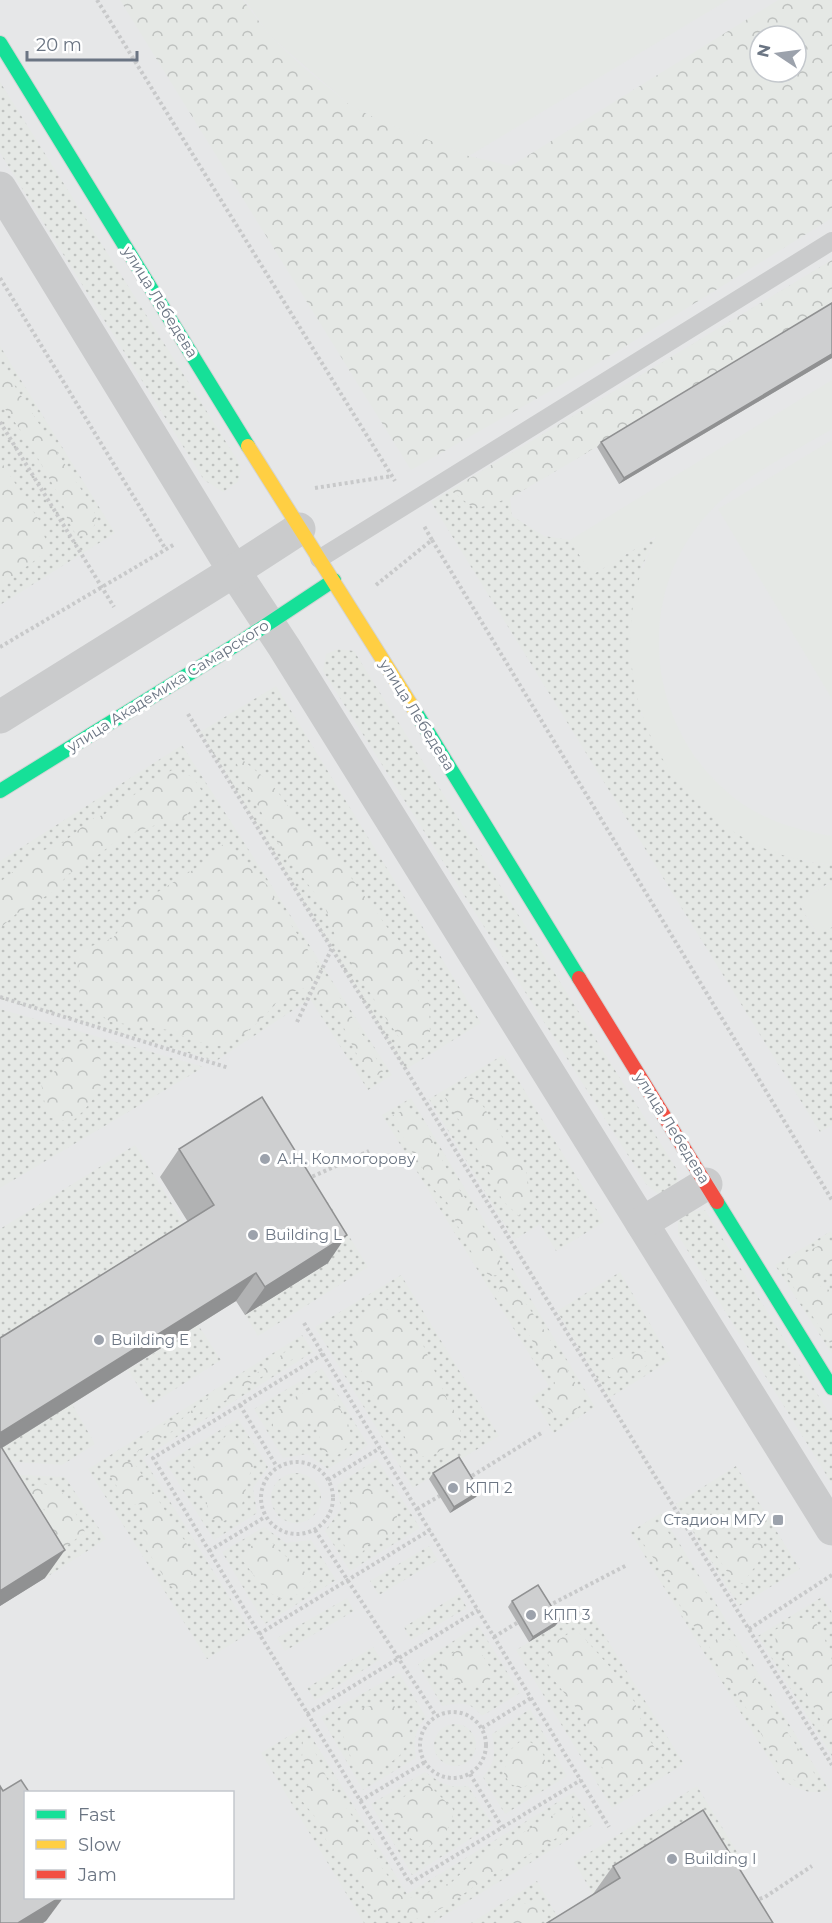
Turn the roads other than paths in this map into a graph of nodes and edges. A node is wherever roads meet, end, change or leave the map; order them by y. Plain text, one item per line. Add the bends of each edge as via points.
1 (0, 43) edge
2 (0, 188) edge
3 (832, 241) edge
4 (299, 529) junction
5 (319, 559) junction
6 (234, 571) junction
7 (334, 580) junction
8 (269, 624) junction
9 (0, 717) edge
10 (0, 791) edge
11 (706, 1184) junction
12 (642, 1223) junction
13 (832, 1388) edge
14 (832, 1529) edge

1 - 4 street, улица Лебедева
2 - 6 street
3 - 5 lane
4 - 5 street, улица Лебедева
4 - 6 street
5 - 7 street, улица Лебедева
6 - 8 street
6 - 9 street
7 - 8 street, улица Академика Самарского
7 - 11 street, улица Лебедева
8 - 10 street, улица Академика Самарского
8 - 12 street
11 - 12 street
11 - 13 street, улица Лебедева
12 - 14 street

